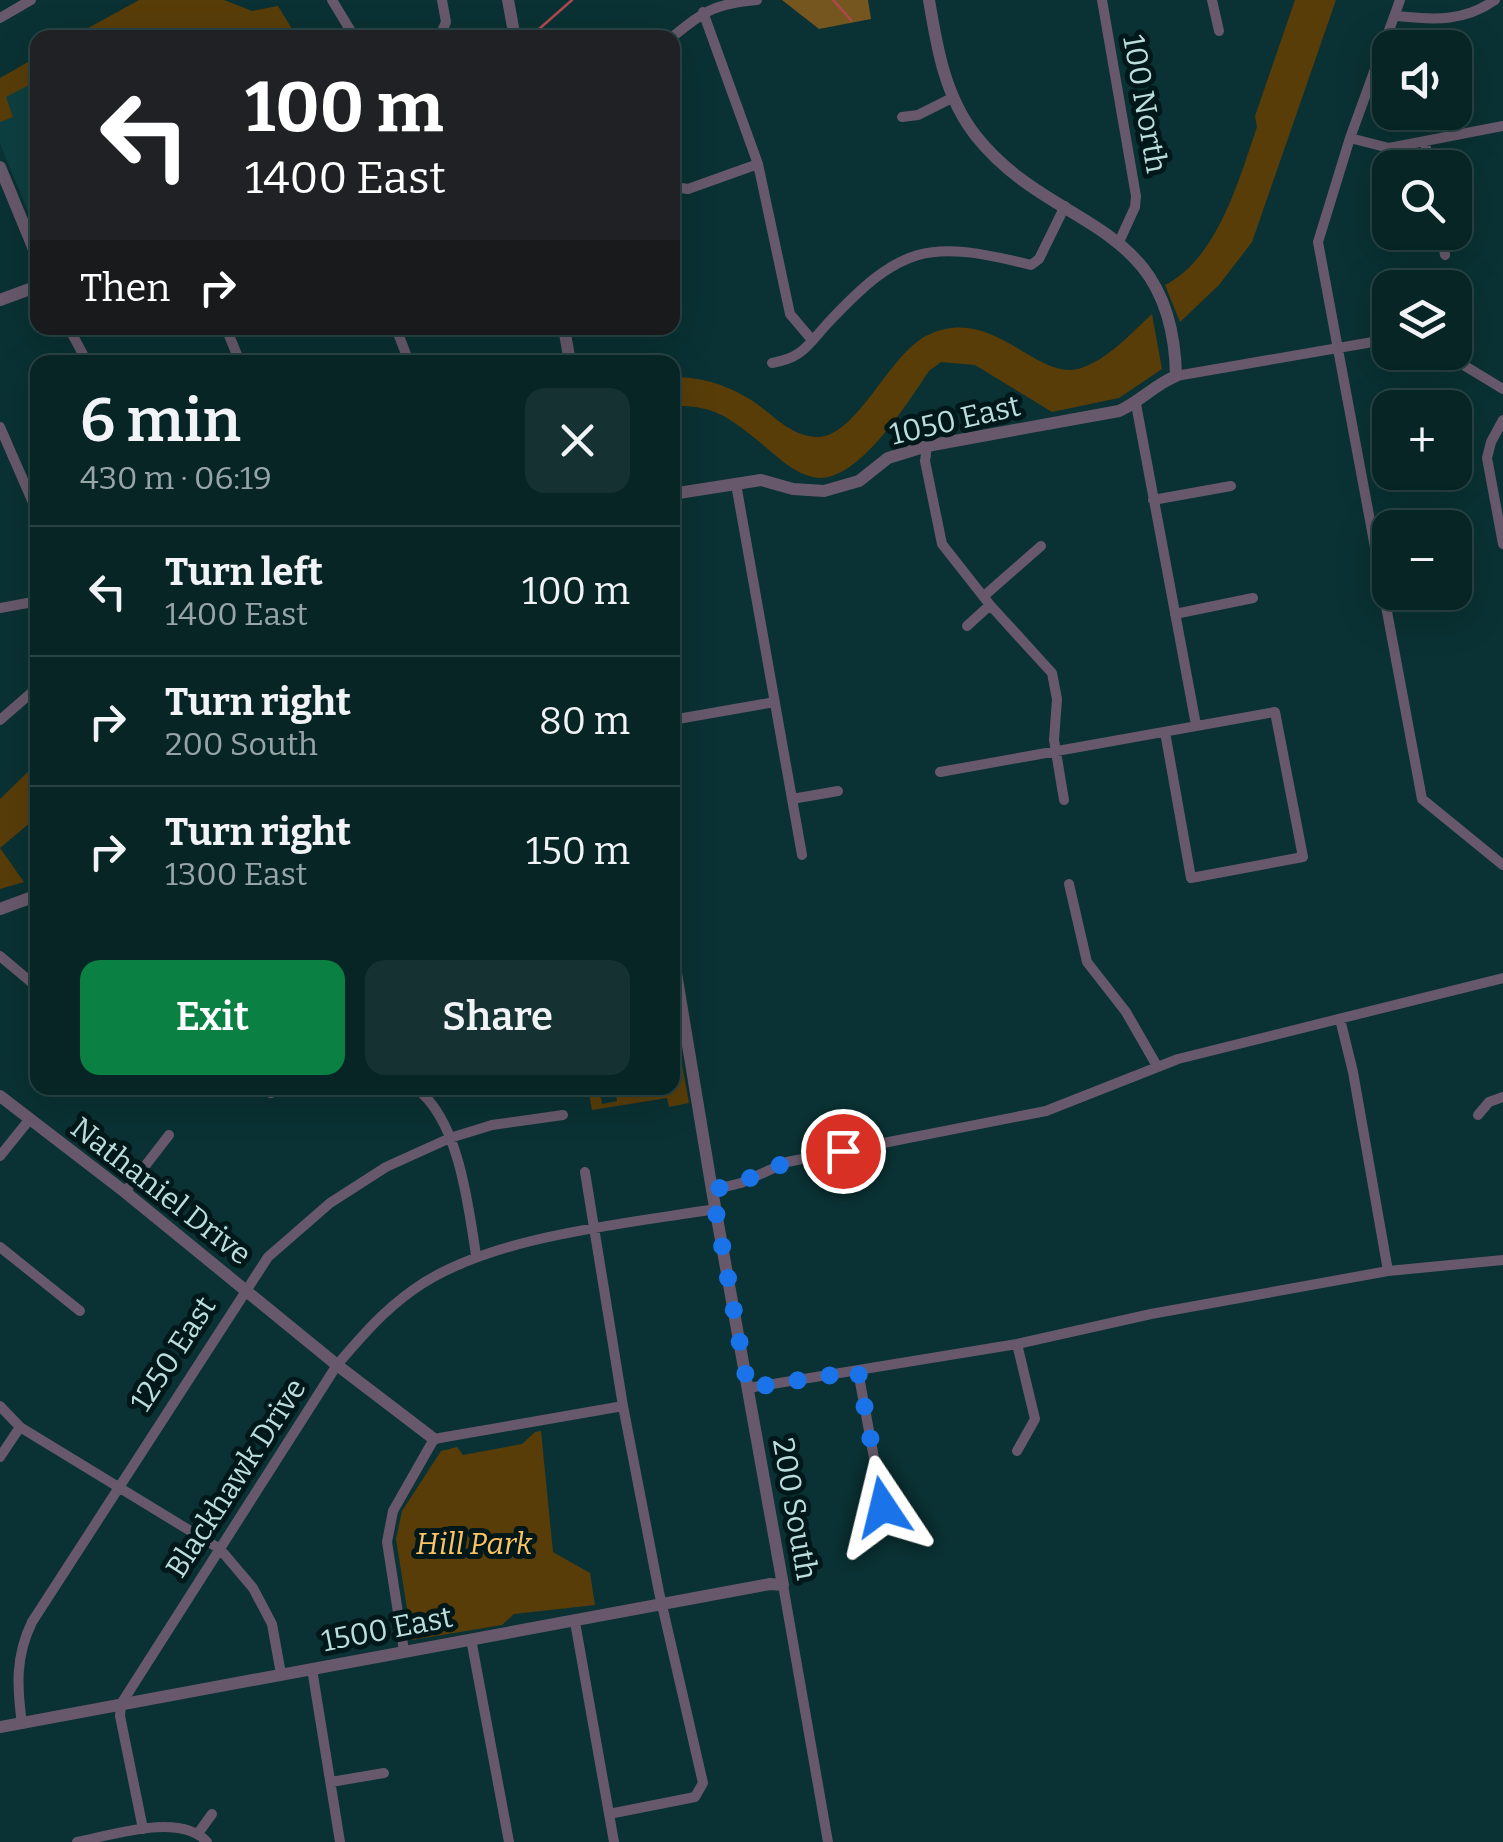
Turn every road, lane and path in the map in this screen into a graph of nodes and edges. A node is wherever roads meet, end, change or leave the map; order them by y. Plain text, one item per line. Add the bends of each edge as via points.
1 (32, 0) edge
2 (332, 0) edge
3 (442, 0) edge
4 (508, 0) edge
5 (756, 0) edge
6 (929, 0) edge
7 (1105, 0) edge
8 (1212, 0) edge
9 (1400, 0) edge
10 (1496, 0) edge
11 (703, 12) junction
12 (1396, 16) junction
13 (0, 18) edge
14 (350, 30) edge
15 (442, 30) edge
16 (513, 30) edge
17 (680, 31) edge
18 (1219, 31) dead end
19 (954, 98) junction
20 (902, 117) dead end
21 (1503, 126) edge
22 (1350, 138) junction
23 (1425, 141) junction
24 (1427, 150) edge
25 (758, 164) junction
26 (0, 166) edge
27 (680, 188) edge
28 (1065, 206) junction
29 (30, 240) edge
30 (1119, 242) junction
31 (1444, 250) edge
32 (1445, 254) dead end
33 (30, 289) edge
34 (0, 300) edge
35 (812, 340) junction
36 (1372, 342) edge
37 (1339, 347) junction
38 (772, 363) dead end
39 (1472, 370) edge
40 (1176, 376) junction
41 (1503, 389) edge
42 (1136, 404) junction
43 (1503, 420) edge
44 (0, 427) edge
45 (928, 446) junction
46 (736, 484) junction
47 (1232, 486) dead end
48 (680, 493) edge
49 (30, 496) edge
50 (1153, 500) junction
51 (1503, 544) edge
52 (1040, 546) dead end
53 (1254, 598) dead end
54 (987, 601) junction
55 (30, 602) edge
56 (0, 608) edge
57 (1175, 614) junction
58 (966, 626) dead end
59 (30, 694) edge
60 (775, 702) junction
61 (680, 719) edge
62 (0, 720) edge
63 (1196, 725) junction
64 (1165, 732) junction
65 (1056, 750) junction
66 (940, 772) dead end
67 (838, 790) dead end
68 (792, 798) junction
69 (1064, 800) dead end
70 (802, 854) dead end
71 (1503, 863) edge
72 (1069, 884) dead end
73 (30, 898) edge
74 (0, 909) edge
75 (0, 956) edge
76 (1503, 978) edge
77 (30, 981) edge
78 (680, 997) edge
79 (1340, 1019) junction
80 (1157, 1066) junction
81 (425, 1095) edge
82 (0, 1096) edge
83 (1503, 1097) edge
84 (562, 1115) dead end
85 (1478, 1115) dead end
86 (29, 1120) junction
87 (169, 1136) dead end
88 (450, 1138) junction
89 (0, 1156) edge
90 (585, 1172) dead end
91 (712, 1190) junction
92 (125, 1192) junction
93 (715, 1209) junction
94 (594, 1230) junction
95 (0, 1247) edge
96 (476, 1255) junction
97 (1503, 1260) edge
98 (1388, 1271) junction
99 (245, 1289) junction
100 (80, 1311) dead end
101 (1017, 1344) junction
102 (338, 1365) junction
103 (858, 1371) junction
104 (748, 1388) junction
105 (0, 1406) edge
106 (624, 1406) junction
107 (20, 1427) junction
108 (434, 1438) junction
109 (1017, 1451) dead end
110 (0, 1458) edge
111 (117, 1487) junction
112 (883, 1507) dead end
113 (220, 1549) junction
114 (784, 1585) junction
115 (664, 1606) junction
116 (575, 1622) junction
117 (471, 1639) junction
118 (404, 1651) junction
119 (312, 1669) junction
120 (281, 1674) junction
121 (121, 1704) junction
122 (22, 1724) junction
123 (0, 1728) edge
124 (384, 1773) dead end
125 (330, 1782) junction
126 (212, 1814) dead end
127 (609, 1814) junction
128 (143, 1829) junction
129 (203, 1837) edge
130 (105, 1840) edge
131 (77, 1842) edge
132 (340, 1842) edge
133 (509, 1842) edge
134 (614, 1842) edge
135 (828, 1842) edge

1 - 13 street
2 - 14 street
3 - 15 street
4 - 16 street
5 - 11 street
6 - 19 street
7 - 30 street, 100 North via 1136,196
8 - 18 street
9 - 12 street
10 - 12 street via 1446,20
11 - 17 street
11 - 25 street
12 - 22 street
19 - 20 street
19 - 28 street via 978,138 1004,164
21 - 23 street
22 - 23 street via 1390,148
22 - 37 street via 1318,242
23 - 24 street
25 - 27 street
25 - 35 street via 790,314
26 - 29 street
28 - 30 street
28 - 35 street via 1031,265 954,250 906,258 868,283
30 - 40 street via 1157,291
31 - 32 street
33 - 34 street
35 - 38 street via 794,359
36 - 37 street
37 - 40 street
37 - 71 street via 1422,799
39 - 41 street
40 - 42 street, 1050 East via 1155,384
42 - 45 street, 1050 East via 1105,416
42 - 50 street
43 - 51 street via 1487,458
44 - 49 street
45 - 46 street, 1050 East via 824,491 761,480
45 - 54 street via 925,461 942,544
46 - 48 street, 1050 East
46 - 60 street
47 - 50 street
50 - 57 street
52 - 54 street
53 - 57 street
54 - 58 street
54 - 65 street via 1052,673
55 - 56 street
57 - 63 street
59 - 62 street
60 - 61 street
60 - 68 street
63 - 64 street
63 - 64 street via 1275,712 1303,856 1191,878
64 - 65 street
65 - 66 street
65 - 69 street
67 - 68 street
68 - 70 street
72 - 80 street via 1087,962
73 - 74 street
75 - 77 street
76 - 79 street
78 - 91 street, 200 South
79 - 80 street
79 - 98 street
80 - 91 street via 1046,1111 787,1162
81 - 88 street
82 - 86 street, Nathaniel Drive
83 - 85 street
84 - 88 street, 1250 East
86 - 89 street
86 - 92 street, Nathaniel Drive
87 - 92 street
88 - 96 street
88 - 99 street, 1250 East via 330,1203 268,1257
90 - 94 street
91 - 93 street, 200 South
92 - 99 street, Nathaniel Drive
93 - 94 street, Blackhawk Drive
93 - 104 street, 200 South
94 - 96 street, Blackhawk Drive
94 - 106 street
95 - 100 street
96 - 102 street, Blackhawk Drive via 416,1287 378,1317
97 - 98 street
98 - 101 street
99 - 102 street, Nathaniel Drive
99 - 111 street, 1250 East
101 - 103 street
101 - 109 street via 1035,1419
102 - 108 street, Nathaniel Drive
102 - 113 street, Blackhawk Drive
103 - 104 street
103 - 112 street
104 - 114 street, 200 South
105 - 107 street
106 - 108 street
106 - 115 street
107 - 110 street
107 - 111 street
108 - 118 street via 393,1511 387,1542
111 - 113 street
111 - 122 street, 1250 East via 24,1638 16,1676
113 - 120 street via 272,1624
113 - 121 street, Blackhawk Drive
114 - 115 street, 1500 East
114 - 135 street, 200 South
115 - 116 street, 1500 East
115 - 127 street via 703,1783 695,1797
116 - 117 street, 1500 East
116 - 127 street
117 - 118 street, 1500 East
117 - 133 street
118 - 119 street, 1500 East
119 - 120 street, 1500 East
119 - 125 street
120 - 121 street, 1500 East
121 - 122 street, 1500 East
121 - 128 street
122 - 123 street, 1500 East
124 - 125 street
125 - 132 street
126 - 129 street
127 - 134 street
128 - 129 street via 172,1827
128 - 130 street
130 - 131 street

